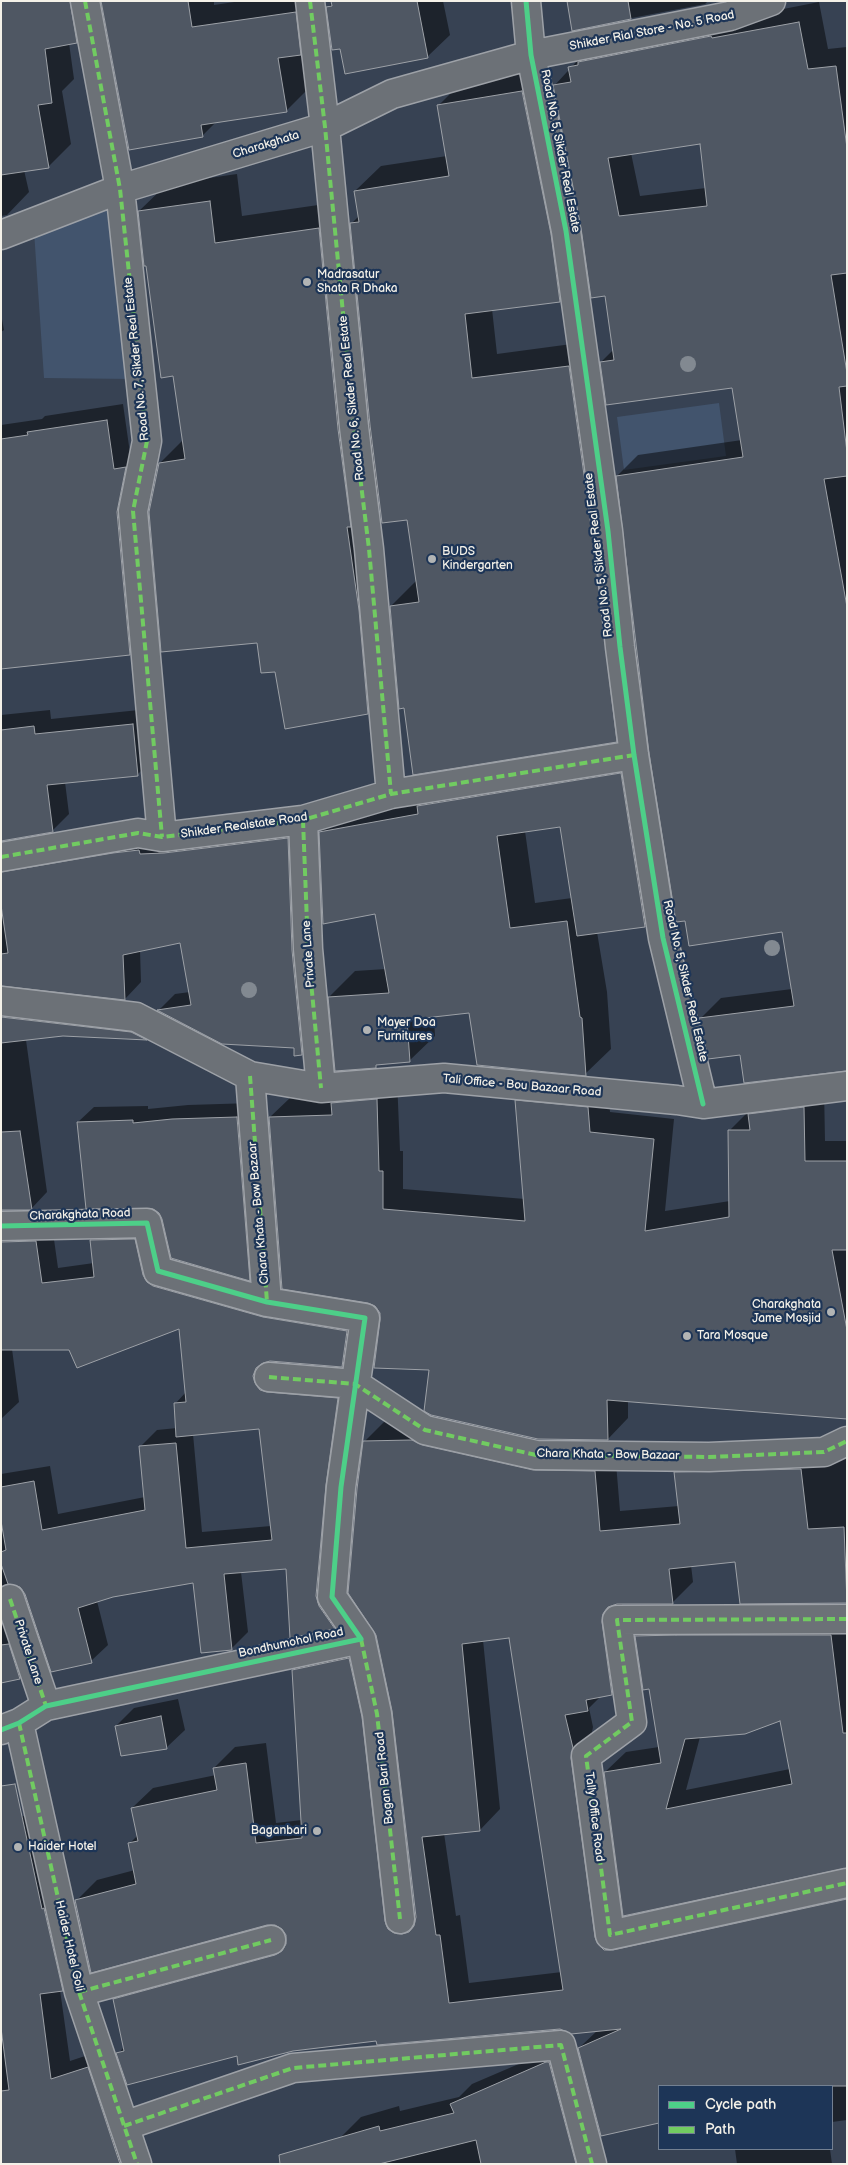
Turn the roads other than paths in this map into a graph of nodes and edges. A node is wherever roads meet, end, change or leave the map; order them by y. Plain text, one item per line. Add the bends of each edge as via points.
1 (85, 1) edge
2 (310, 1) edge
3 (526, 1) edge
4 (771, 1) edge
5 (531, 55) junction
6 (325, 127) junction
7 (120, 189) junction
8 (1, 235) edge
9 (634, 755) junction
10 (391, 794) junction
11 (302, 820) junction
12 (162, 837) junction
13 (1, 857) edge
14 (1, 1001) edge
15 (250, 1076) junction
16 (847, 1086) edge
17 (321, 1088) junction
18 (703, 1104) junction
19 (1, 1226) edge
20 (267, 1302) junction
21 (269, 1377) dead end
22 (355, 1384) junction
23 (847, 1441) edge
24 (10, 1599) dead end
25 (847, 1619) edge
26 (361, 1639) junction
27 (46, 1706) junction
28 (10, 1726) edge
29 (847, 1883) edge
30 (400, 1918) dead end
31 (271, 1940) dead end
32 (79, 1992) junction
33 (124, 2126) junction
34 (137, 2164) edge
35 (592, 2164) edge

1 - 7 street, Road No. 7, Sikder Real Estate
2 - 6 street, Road No. 6, Sikder Real Estate
3 - 5 street, Road No. 5, Sikder Real Estate
4 - 5 street, Shikder Rial Store - No. 5 Road via 730,16
5 - 6 street, Charakghata via 392,94
5 - 9 street, Road No. 5, Sikder Real Estate via 566,231 608,531
6 - 7 street, Charakghata
6 - 10 street, Road No. 6, Sikder Real Estate
7 - 8 street, Charakghata
7 - 12 street, Road No. 7, Sikder Real Estate via 147,441 132,511
9 - 10 street, Shikder Realstate Road
9 - 18 street, Road No. 5, Sikder Real Estate via 663,938
10 - 11 street, Shikder Realstate Road
11 - 12 street, Shikder Realstate Road
11 - 17 street, Private Lane via 308,949
12 - 13 street, Shikder Realstate Road via 138,833
14 - 15 street, Tali Office - Bou Bazaar Road via 136,1017
15 - 17 street, Tali Office - Bou Bazaar Road
15 - 20 street, Chara Khata - Bow Bazaar
16 - 18 street, Tali Office - Bou Bazaar Road
17 - 18 street, Tali Office - Bou Bazaar Road via 444,1078
19 - 20 street, Charakghata Road via 147,1223 158,1271
20 - 22 street, Chara Khata - Bow Bazaar via 365,1318
21 - 22 street
22 - 23 street, Chara Khata - Bow Bazaar via 424,1430 536,1455 709,1457 824,1452
22 - 26 street, Bondhumohol Road via 341,1487 332,1597
24 - 27 street, Private Lane
25 - 29 street, Tally Office Road via 617,1620 632,1722 586,1756 610,1935
26 - 27 street, Bondhumohol Road
26 - 30 street, Bagan Bari Road via 377,1714
27 - 28 street, Bondhumohol Road
28 - 32 street, Haider Hotel Goli
31 - 32 street
32 - 33 street, Haider Hotel Goli
33 - 34 street, Haider Hotel Goli
33 - 35 street via 293,2068 561,2045

